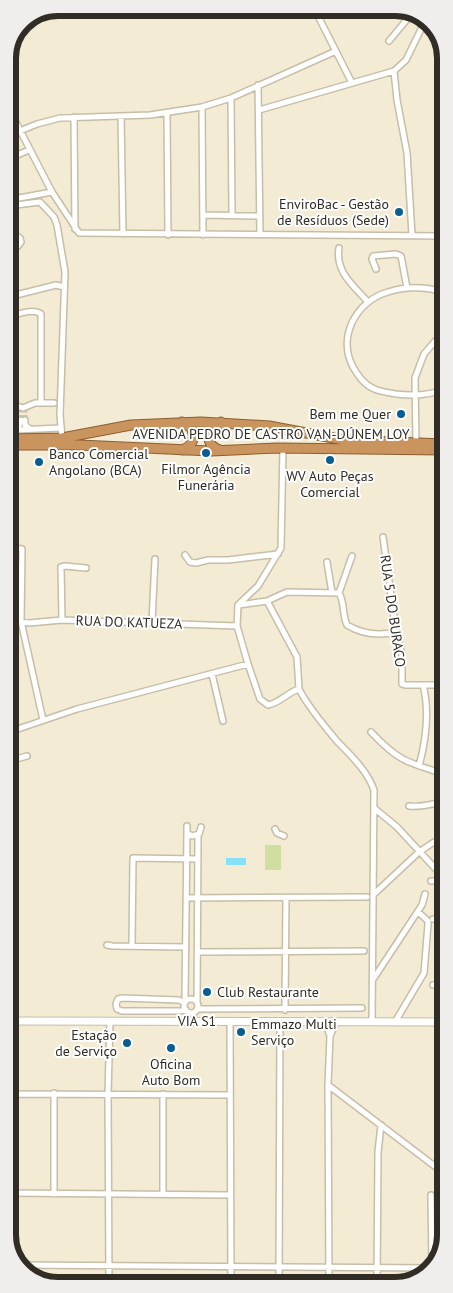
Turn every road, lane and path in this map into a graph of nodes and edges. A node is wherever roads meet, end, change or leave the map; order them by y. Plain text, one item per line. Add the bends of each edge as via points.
1 (318, 16) edge
2 (408, 18) edge
3 (422, 27) edge
4 (390, 41) dead end
5 (336, 51) junction
6 (394, 71) junction
7 (352, 83) junction
8 (258, 85) junction
9 (231, 98) junction
10 (202, 107) junction
11 (259, 110) junction
12 (167, 113) junction
13 (121, 116) junction
14 (74, 117) junction
15 (16, 123) edge
16 (20, 131) junction
17 (28, 150) junction
18 (16, 155) edge
19 (52, 192) junction
20 (16, 199) edge
21 (16, 205) edge
22 (75, 212) junction
23 (65, 213) junction
24 (204, 215) junction
25 (232, 216) junction
26 (260, 216) junction
27 (76, 230) junction
28 (123, 234) junction
29 (168, 235) junction
30 (203, 235) junction
31 (260, 235) junction
32 (16, 236) edge
33 (412, 236) junction
34 (437, 236) edge
35 (16, 247) edge
36 (339, 248) dead end
37 (376, 268) dead end
38 (64, 287) junction
39 (407, 288) junction
40 (437, 290) edge
41 (16, 294) edge
42 (368, 302) junction
43 (16, 316) edge
44 (437, 338) edge
45 (437, 391) edge
46 (414, 396) junction
47 (41, 403) junction
48 (54, 403) dead end
49 (16, 406) edge
50 (179, 422) junction
51 (222, 422) junction
52 (61, 428) junction
53 (16, 430) joint
54 (32, 430) junction
55 (59, 438) junction
56 (16, 439) edge
57 (416, 443) junction
58 (437, 444) edge
59 (16, 445) edge
60 (283, 448) junction
61 (179, 450) junction
62 (222, 450) junction
63 (437, 450) edge
64 (383, 536) dead end
65 (16, 548) edge
66 (278, 554) junction
67 (184, 555) dead end
68 (352, 556) dead end
69 (155, 559) dead end
70 (327, 562) dead end
71 (16, 567) edge
72 (21, 567) junction
73 (86, 568) dead end
74 (332, 593) junction
75 (338, 593) junction
76 (267, 601) junction
77 (238, 606) junction
78 (62, 620) junction
79 (21, 621) junction
80 (16, 622) edge
81 (152, 622) junction
82 (237, 626) junction
83 (396, 632) junction
84 (248, 664) junction
85 (212, 674) junction
86 (423, 685) junction
87 (437, 685) edge
88 (299, 689) junction
89 (42, 720) junction
90 (223, 721) dead end
91 (16, 729) edge
92 (371, 732) dead end
93 (27, 756) dead end
94 (16, 759) edge
95 (419, 766) junction
96 (437, 772) edge
97 (437, 803) edge
98 (410, 806) dead end
99 (374, 808) junction
100 (187, 826) dead end
101 (201, 827) dead end
102 (275, 828) dead end
103 (187, 832) junction
104 (198, 836) junction
105 (284, 836) dead end
106 (437, 841) edge
107 (420, 852) junction
108 (187, 859) junction
109 (198, 859) junction
110 (437, 870) edge
111 (437, 880) edge
112 (430, 881) dead end
113 (373, 894) junction
114 (426, 894) dead end
115 (367, 897) dead end
116 (186, 898) junction
117 (199, 898) junction
118 (286, 898) junction
119 (418, 912) junction
120 (433, 919) dead end
121 (437, 919) edge
122 (108, 945) dead end
123 (132, 946) junction
124 (186, 947) junction
125 (364, 951) dead end
126 (198, 952) junction
127 (286, 952) junction
128 (374, 978) junction
129 (433, 985) dead end
130 (437, 985) edge
131 (186, 1002) junction
132 (197, 1003) junction
133 (362, 1008) dead end
134 (197, 1009) junction
135 (186, 1010) junction
136 (285, 1010) junction
137 (16, 1021) edge
138 (110, 1021) junction
139 (230, 1022) junction
140 (280, 1022) junction
141 (325, 1022) junction
142 (336, 1022) junction
143 (372, 1022) junction
144 (395, 1022) junction
145 (437, 1022) edge
146 (330, 1036) junction
147 (328, 1085) junction
148 (54, 1093) junction
149 (16, 1094) edge
150 (108, 1094) junction
151 (163, 1094) junction
152 (229, 1095) junction
153 (381, 1125) junction
154 (437, 1168) edge
155 (16, 1193) edge
156 (54, 1194) junction
157 (108, 1194) junction
158 (163, 1194) junction
159 (230, 1195) junction
160 (431, 1195) dead end
161 (432, 1254) edge
162 (30, 1265) edge
163 (109, 1265) junction
164 (231, 1267) junction
165 (279, 1267) junction
166 (329, 1268) junction
167 (377, 1268) junction
168 (420, 1268) edge
169 (109, 1277) edge
170 (231, 1277) edge
171 (279, 1277) edge
172 (329, 1277) edge
173 (377, 1277) edge

1 - 5 street
2 - 4 street
3 - 6 street via 406,60
5 - 7 street
5 - 8 street
6 - 7 street
6 - 33 street via 407,153
7 - 11 street
8 - 9 street
8 - 11 street
9 - 10 street
9 - 25 street
10 - 12 street
10 - 24 street
11 - 26 street
12 - 13 street
12 - 29 street
13 - 14 street
13 - 28 street
14 - 16 street via 46,121
14 - 22 street
15 - 16 street
16 - 17 street
17 - 18 street
17 - 19 street
19 - 20 street
19 - 23 street
21 - 38 street via 40,202 54,217 65,272
22 - 23 street
22 - 27 street
23 - 27 street
24 - 25 street
24 - 30 street
25 - 26 street
26 - 31 street
27 - 28 street via 83,234
28 - 29 street
29 - 30 street
30 - 31 street
31 - 33 street
32 - 35 street via 21,242
33 - 34 street
36 - 42 street via 340,269
37 - 39 street via 373,256 401,256
38 - 41 street via 56,285
38 - 52 street
39 - 40 street
39 - 42 street via 386,292
42 - 46 street via 352,319 346,346 350,360 367,386
43 - 47 street via 33,311 41,314
44 - 46 street via 421,360
45 - 46 street
46 - 57 street
47 - 48 street
47 - 49 street via 23,409
50 - 51 highway, AVENIDA PEDRO DE CASTRO VAN-DÚNEM LOY
50 - 55 highway, AVENIDA PEDRO DE CASTRO VAN-DÚNEM LOY via 131,425
50 - 61 highway via 189,426 194,436 189,446
51 - 57 highway, AVENIDA PEDRO DE CASTRO VAN-DÚNEM LOY via 285,428 344,440
51 - 62 highway via 213,426 209,437 214,447
52 - 54 street
52 - 55 street
53 - 54 street
53 - 54 street via 23,420
54 - 55 street
55 - 56 highway, AVENIDA PEDRO DE CASTRO VAN-DÚNEM LOY
57 - 58 highway, AVENIDA PEDRO DE CASTRO VAN-DÚNEM LOY
59 - 61 highway, AVENIDA PEDRO DE CASTRO VAN-DÚNEM LOY
60 - 62 highway, AVENIDA PEDRO DE CASTRO VAN-DÚNEM LOY
60 - 63 highway, AVENIDA PEDRO DE CASTRO VAN-DÚNEM LOY
60 - 66 street via 282,543
61 - 62 highway, AVENIDA PEDRO DE CASTRO VAN-DÚNEM LOY
64 - 83 street, RUA 5 DO BURACO
65 - 72 street via 22,549
66 - 67 street via 196,563
66 - 77 street via 258,586
68 - 75 street
69 - 81 street
70 - 74 street
71 - 72 street
72 - 79 street
73 - 78 street via 61,567
74 - 75 street
74 - 76 street via 287,592
75 - 83 street via 347,624 374,634
76 - 77 street
76 - 88 street via 298,657
77 - 82 street
78 - 79 street, RUA DO KATUEZA
78 - 81 street, RUA DO KATUEZA
79 - 80 street, RUA DO KATUEZA
79 - 89 street
81 - 82 street, RUA DO KATUEZA
82 - 84 street
83 - 86 street, RUA 5 DO BURACO via 402,654 404,685
84 - 85 street
84 - 88 street via 260,699 268,705
85 - 89 street
85 - 90 street
86 - 87 street
86 - 95 street via 427,719
88 - 99 street via 368,779 374,790
89 - 91 street
92 - 95 street via 394,755
93 - 94 street
95 - 96 street
97 - 98 street
99 - 107 street
99 - 113 street
100 - 103 street
101 - 104 street
102 - 105 street
103 - 104 street via 190,836
103 - 108 street
104 - 109 street
106 - 107 street
107 - 110 street
107 - 113 street
108 - 109 street
108 - 116 street
108 - 123 street via 132,858
109 - 117 street
111 - 112 street
113 - 128 street
114 - 119 street
115 - 118 street
116 - 117 street
116 - 124 street
117 - 118 street
117 - 126 street
118 - 127 street
119 - 128 street
119 - 144 street via 428,921 424,970
120 - 121 street
122 - 123 street
123 - 124 street
124 - 131 street
125 - 127 street
126 - 127 street
126 - 132 street
127 - 136 street
128 - 143 street
129 - 130 street
131 - 132 street
131 - 135 street
131 - 135 street via 120,998 116,1002 116,1007 122,1011
132 - 134 street
133 - 136 street
134 - 135 street via 191,1013
134 - 136 street
137 - 138 street, VIA S1
138 - 139 street, VIA S1
138 - 150 street
139 - 140 street, VIA S1
139 - 152 street
140 - 141 street, VIA S1
140 - 165 street
141 - 142 street, VIA S1
141 - 146 street
142 - 143 street, VIA S1
142 - 146 street
143 - 144 street, VIA S1
144 - 145 street, VIA S1
146 - 147 street
147 - 153 street
147 - 166 street
148 - 149 street
148 - 150 street
148 - 156 street
150 - 151 street
150 - 157 street
151 - 152 street
151 - 158 street
152 - 159 street
153 - 154 street
153 - 167 street
155 - 156 street
156 - 157 street
157 - 158 street
157 - 163 street
158 - 159 street
159 - 164 street
160 - 161 street
162 - 163 street
163 - 164 street
163 - 169 street
164 - 165 street
164 - 170 street
165 - 166 street
165 - 171 street
166 - 167 street
166 - 172 street
167 - 168 street
167 - 173 street

